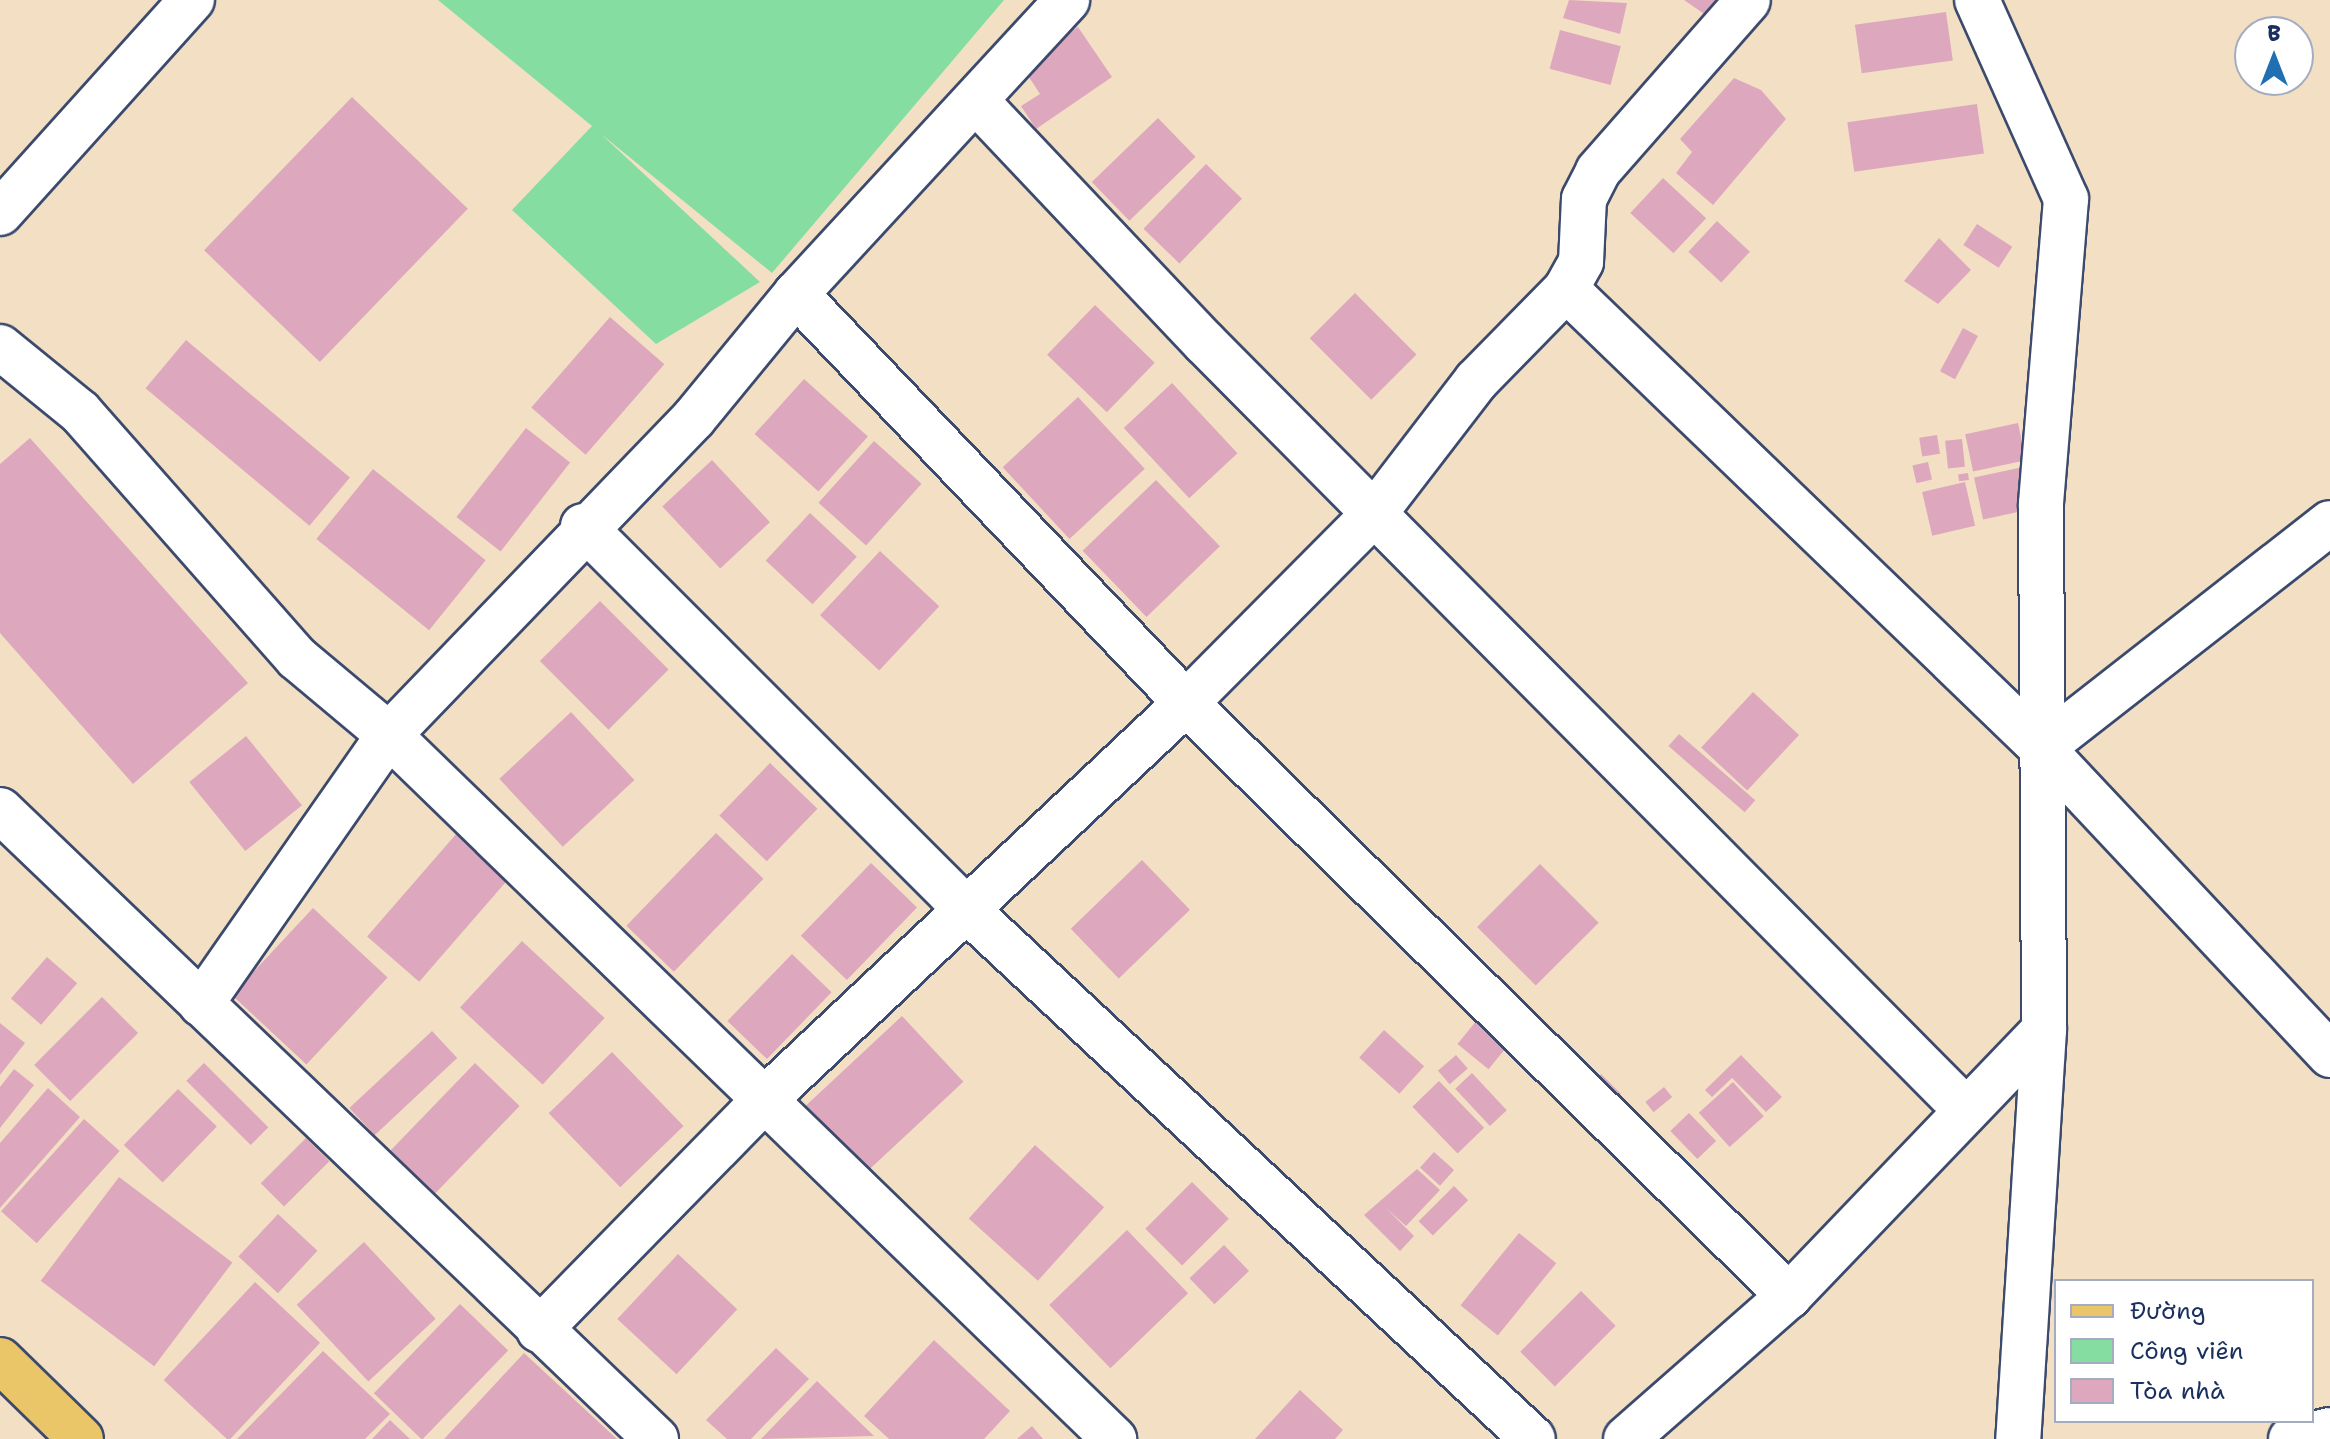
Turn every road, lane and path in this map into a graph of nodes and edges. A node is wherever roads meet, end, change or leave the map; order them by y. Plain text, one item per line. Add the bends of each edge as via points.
1 (192, 0) edge
2 (1067, 0) edge
3 (1748, 0) edge
4 (1977, 0) edge
5 (978, 103) junction
6 (0, 213) edge
7 (1566, 289) junction
8 (796, 294) junction
9 (0, 347) edge
10 (1374, 514) junction
11 (2330, 523) edge
12 (583, 526) junction
13 (1186, 703) junction
14 (389, 735) junction
15 (2042, 748) junction
16 (0, 810) edge
17 (968, 911) junction
18 (201, 1004) junction
19 (2044, 1030) junction
20 (2330, 1055) edge
21 (765, 1099) junction
22 (1964, 1108) junction
23 (1789, 1296) junction
24 (539, 1330) junction
25 (0, 1360) edge
26 (2330, 1430) edge
27 (81, 1439) edge
28 (656, 1439) edge
29 (1114, 1439) edge
30 (1533, 1439) edge
31 (1626, 1439) edge
32 (2018, 1439) edge
33 (2291, 1439) edge

1 - 6 street
2 - 5 street
3 - 7 street via 1598,171 1584,199 1581,262
4 - 15 street via 2066,199 2041,504
5 - 8 street
5 - 10 street
7 - 10 street via 1476,381
7 - 15 street
8 - 12 street via 694,418
8 - 13 street
9 - 14 street via 80,412 297,658
10 - 13 street
10 - 22 street
11 - 15 street
12 - 14 street
12 - 17 street
13 - 17 street
13 - 23 street
14 - 18 street
14 - 21 street
15 - 19 street
15 - 20 street
16 - 18 street
17 - 21 street
17 - 30 street
18 - 24 street
19 - 22 street
19 - 32 street
21 - 24 street
21 - 29 street
22 - 23 street
23 - 31 street
24 - 28 street
25 - 27 main road
26 - 33 street

